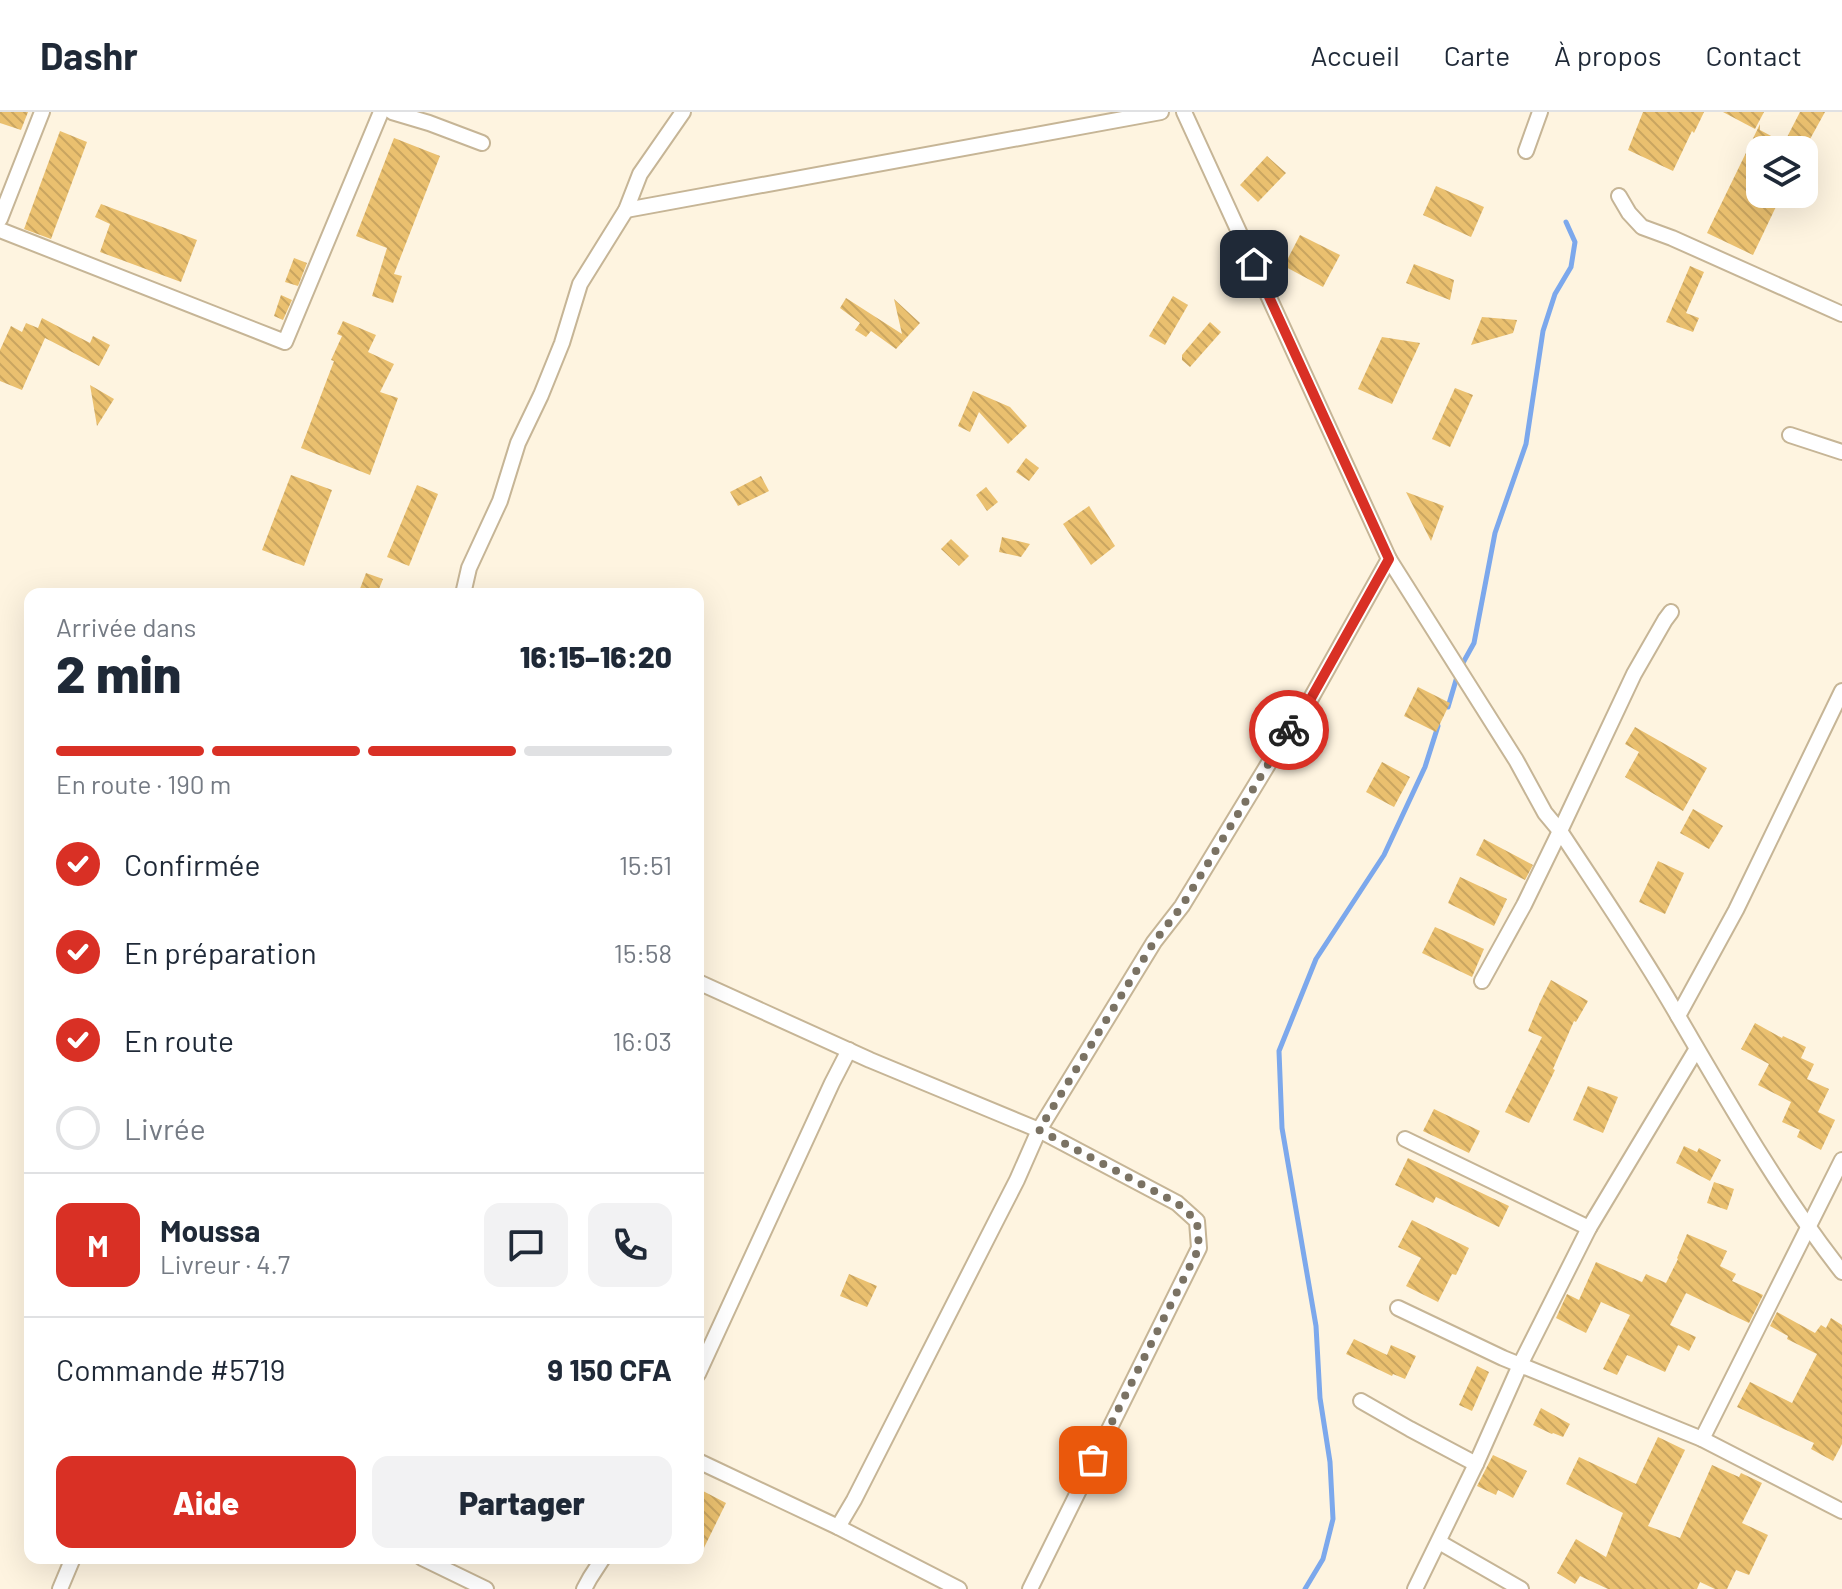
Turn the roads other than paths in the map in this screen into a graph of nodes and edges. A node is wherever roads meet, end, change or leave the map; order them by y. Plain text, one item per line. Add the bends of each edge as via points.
1 (42, 112) edge
2 (381, 112) edge
3 (392, 112) edge
4 (683, 112) edge
5 (1161, 112) edge
6 (1184, 112) edge
7 (1540, 112) edge
8 (482, 143) dead end
9 (1526, 151) dead end
10 (1619, 196) dead end
11 (626, 210) junction
12 (0, 219) edge
13 (0, 230) edge
14 (1842, 314) edge
15 (1790, 435) dead end
16 (1842, 452) edge
17 (1389, 559) junction
18 (464, 588) edge
19 (1671, 612) dead end
20 (1842, 691) edge
21 (1560, 831) junction
22 (1482, 981) dead end
23 (704, 985) edge
24 (1678, 1016) junction
25 (849, 1050) junction
26 (1696, 1050) junction
27 (1039, 1130) junction
28 (1405, 1139) dead end
29 (1842, 1160) edge
30 (1589, 1228) junction
31 (1807, 1228) junction
32 (1842, 1272) edge
33 (1398, 1308) dead end
34 (704, 1361) edge
35 (1520, 1365) junction
36 (1361, 1401) dead end
37 (1702, 1439) junction
38 (704, 1464) edge
39 (1476, 1464) junction
40 (1842, 1511) edge
41 (838, 1527) junction
42 (1439, 1542) junction
43 (70, 1564) edge
44 (434, 1564) edge
45 (599, 1564) edge
46 (60, 1589) edge
47 (486, 1589) edge
48 (584, 1589) edge
49 (959, 1589) edge
50 (1030, 1589) edge
51 (1415, 1589) edge
52 (1521, 1589) edge

1 - 12 street
2 - 13 street via 285,342
3 - 8 street
4 - 11 street via 640,174
5 - 11 street
6 - 17 street
7 - 9 street
10 - 14 street via 1642,227
11 - 18 street via 580,284 562,343
15 - 16 street
17 - 21 street
17 - 27 street via 1310,700
19 - 21 street via 1634,674
20 - 24 street via 1736,910
21 - 22 street
21 - 24 street
23 - 25 street
24 - 26 street
25 - 27 street
25 - 34 street
26 - 30 street
26 - 31 street
27 - 41 street
27 - 50 street via 1177,1203 1197,1221 1199,1248
28 - 30 street
29 - 31 street
30 - 35 street
31 - 32 street
31 - 37 street
33 - 35 street
35 - 37 street
35 - 39 street
36 - 39 street
37 - 40 street
38 - 41 street
39 - 42 street
41 - 49 street
42 - 51 street
42 - 52 street
43 - 46 street
44 - 47 street
45 - 48 street

